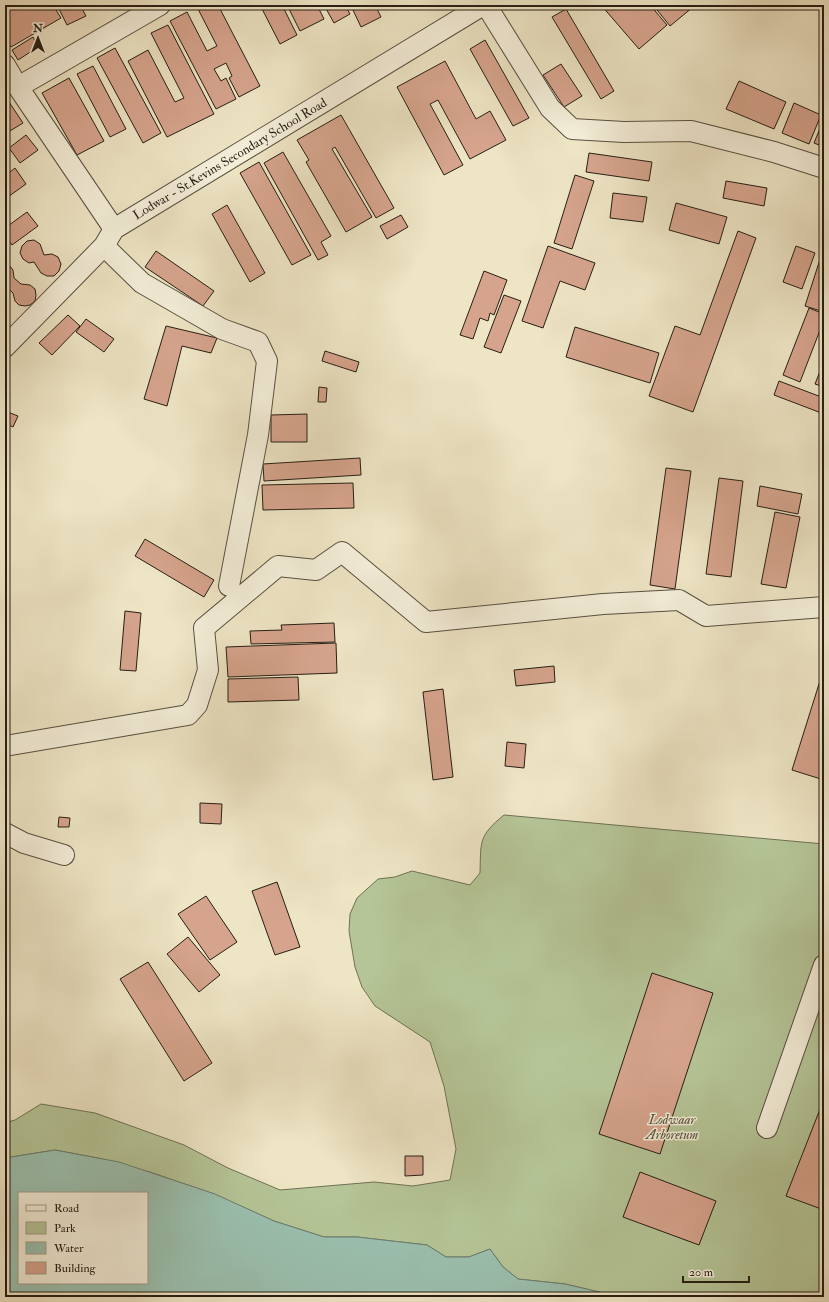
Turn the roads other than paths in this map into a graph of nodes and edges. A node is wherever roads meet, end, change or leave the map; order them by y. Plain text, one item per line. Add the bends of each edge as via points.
1 (160, 5) edge
2 (483, 5) edge
3 (486, 5) edge
4 (5, 65) edge
5 (18, 87) junction
6 (824, 168) edge
7 (114, 229) junction
8 (104, 246) junction
9 (5, 346) edge
10 (229, 586) dead end
11 (824, 607) edge
12 (5, 746) edge
13 (5, 833) edge
14 (64, 855) dead end
15 (824, 965) edge
16 (767, 1128) dead end

1 - 5 street
2 - 7 street, Lodwar - St.Kevins Secondary School Road
3 - 6 street via 550,108 572,129 624,132 691,131 774,152
4 - 5 street
5 - 7 street
7 - 8 street, Lodwar - St.Kevins Secondary School Road
8 - 9 street, Lodwar - St.Kevins Secondary School Road
8 - 10 street via 142,283 222,329 258,342 267,361 258,435
11 - 12 street via 706,616 679,600 603,604 426,622 342,552 316,570 278,566 204,628 208,670 197,705 188,715
13 - 14 street via 24,843
15 - 16 street

